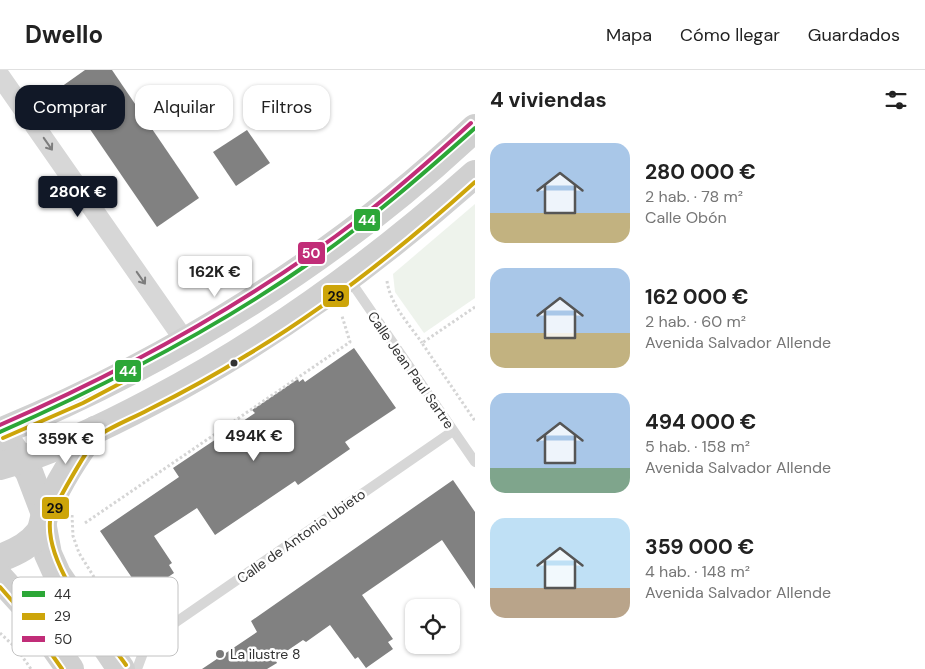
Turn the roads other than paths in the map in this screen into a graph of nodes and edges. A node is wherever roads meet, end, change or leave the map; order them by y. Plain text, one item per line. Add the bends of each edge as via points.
1 (0, 76) edge
2 (475, 128) edge
3 (475, 174) edge
4 (348, 279) junction
5 (184, 341) junction
6 (96, 430) junction
7 (453, 431) junction
8 (0, 433) edge
9 (475, 462) edge
10 (10, 463) edge
11 (44, 520) junction
12 (0, 558) edge
13 (59, 577) edge
14 (0, 578) edge
15 (12, 591) edge
16 (178, 621) edge
17 (61, 656) edge
18 (112, 656) edge
19 (141, 656) edge
20 (70, 669) edge
21 (121, 669) edge
22 (137, 669) edge

1 -> 5 street
2 - 5 main road via 400,195 358,227 260,295
3 - 4 main road via 415,227
4 - 6 main road via 290,321 227,360
4 - 7 lane, Calle Jean Paul Sartre
5 - 8 main road via 80,397
6 - 10 main road
6 - 11 main road via 72,464
7 - 9 lane, Calle Jean Paul Sartre
7 - 16 lane, Calle de Antonio Ubieto
8 - 10 main road
10 - 11 main road via 36,487
11 - 12 main road via 38,534 23,548
11 - 13 main road via 48,554
14 - 15 main road
17 - 20 main road
18 - 21 main road
19 - 22 lane

